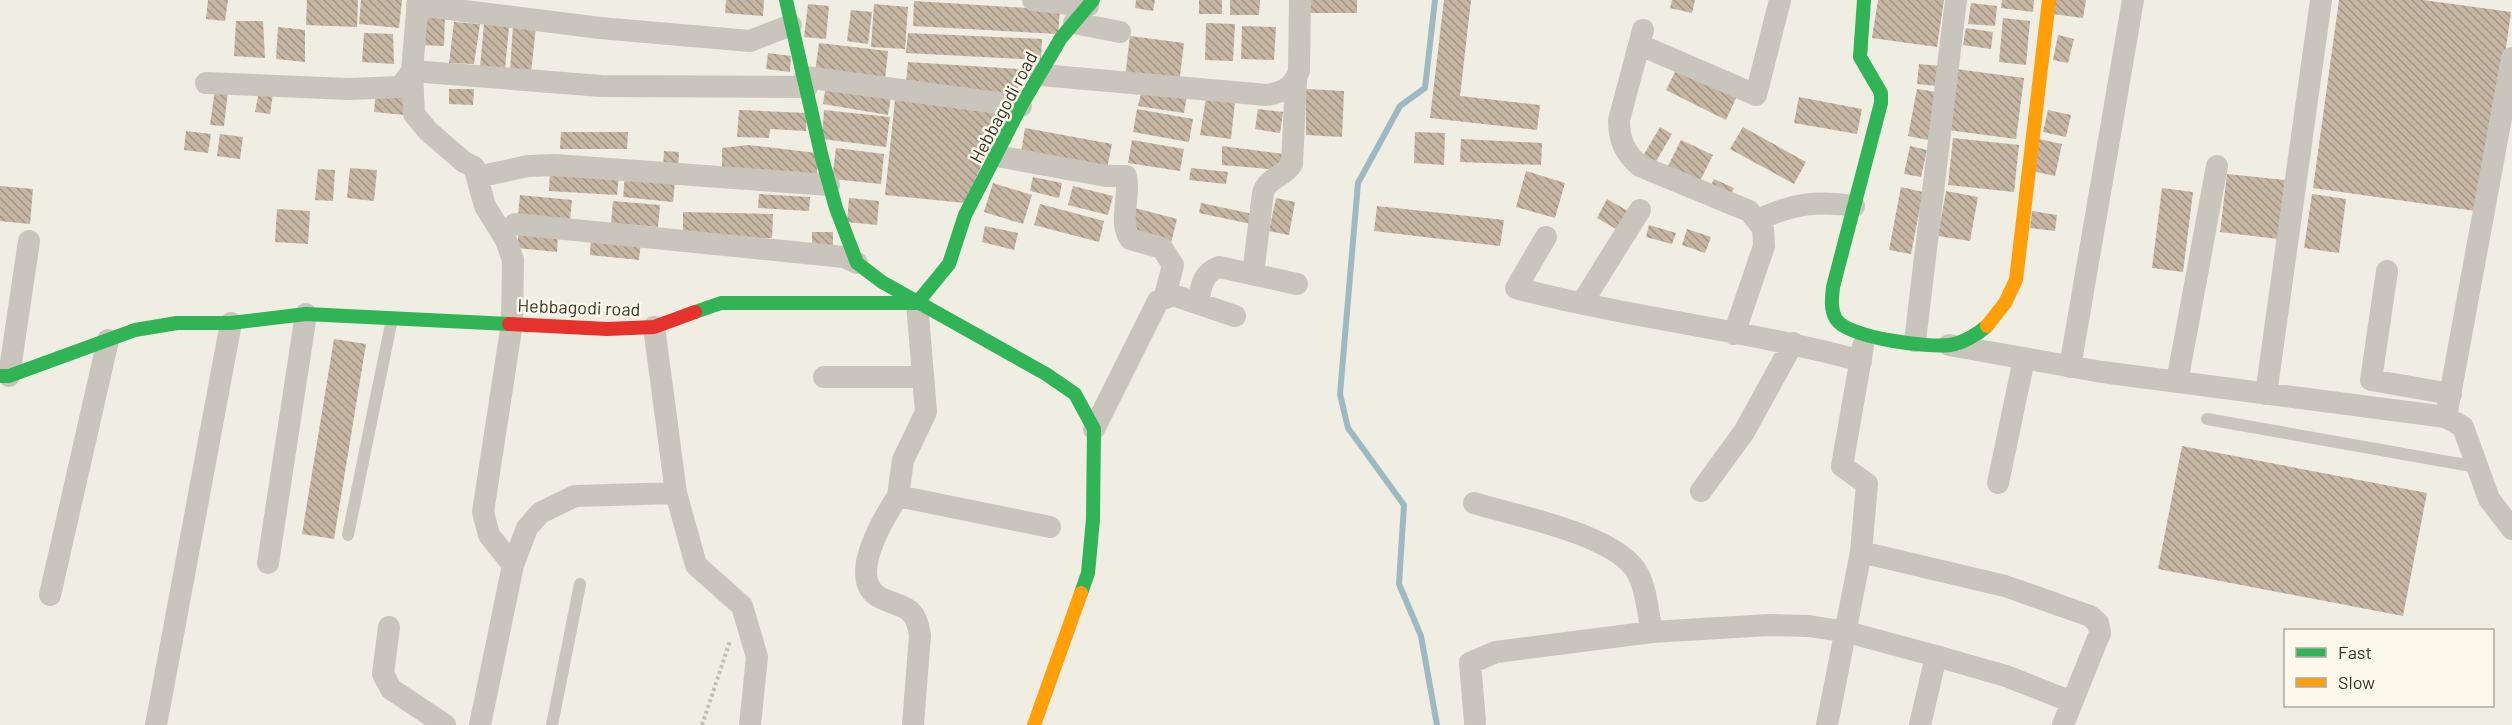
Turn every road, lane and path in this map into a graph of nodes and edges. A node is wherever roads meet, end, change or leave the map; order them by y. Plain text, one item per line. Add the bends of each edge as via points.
1 (786, 0) edge
2 (1033, 0) edge
3 (1300, 0) edge
4 (1780, 0) edge
5 (1864, 0) edge
6 (1956, 0) edge
7 (2049, 0) edge
8 (2133, 0) edge
9 (2321, 0) edge
10 (417, 3) edge
11 (1091, 3) edge
12 (1074, 23) junction
13 (791, 26) junction
14 (1120, 32) dead end
15 (2512, 58) edge
16 (412, 71) junction
17 (1041, 75) junction
18 (1296, 80) junction
19 (806, 82) junction
20 (206, 83) dead end
21 (1021, 106) junction
22 (997, 156) junction
23 (2217, 166) dead end
24 (477, 177) junction
25 (829, 185) junction
26 (1854, 206) junction
27 (1640, 210) dead end
28 (1758, 220) junction
29 (515, 224) dead end
30 (1546, 237) dead end
31 (29, 241) dead end
32 (857, 262) junction
33 (2387, 271) dead end
34 (1253, 274) junction
35 (1297, 284) dead end
36 (1165, 296) junction
37 (917, 303) junction
38 (1198, 303) junction
39 (1582, 303) junction
40 (306, 314) junction
41 (1235, 316) dead end
42 (392, 318) junction
43 (231, 323) junction
44 (512, 323) junction
45 (654, 327) junction
46 (1734, 334) junction
47 (1865, 337) junction
48 (108, 340) junction
49 (1916, 341) junction
50 (1793, 343) junction
51 (1949, 345) junction
52 (2024, 358) junction
53 (1861, 361) junction
54 (2070, 367) junction
55 (4, 376) edge
56 (824, 377) dead end
57 (923, 377) junction
58 (2177, 382) junction
59 (2266, 394) junction
60 (2451, 394) junction
61 (2446, 417) junction
62 (2207, 419) dead end
63 (1094, 429) junction
64 (2477, 466) junction
65 (1998, 483) dead end
66 (1701, 491) dead end
67 (676, 493) junction
68 (898, 496) junction
69 (1474, 503) dead end
70 (1050, 527) dead end
71 (2512, 529) edge
72 (348, 535) dead end
73 (1861, 552) junction
74 (268, 563) dead end
75 (513, 565) junction
76 (580, 584) dead end
77 (50, 595) dead end
78 (389, 627) dead end
79 (1847, 632) junction
80 (1652, 633) junction
81 (731, 639) dead end
82 (1936, 656) junction
83 (2072, 702) junction
84 (1475, 722) dead end
85 (156, 725) edge
86 (445, 725) edge
87 (480, 725) edge
88 (552, 725) edge
89 (702, 725) edge
90 (750, 725) edge
91 (914, 725) edge
92 (1034, 725) edge
93 (1827, 725) edge
94 (1920, 725) edge
95 (2063, 725) edge

1 - 13 street
2 - 11 street
3 - 18 street
4 - 28 street via 1756,95 1642,38 1619,120 1619,134 1628,156 1640,166 1749,211
5 - 26 street via 1860,57 1881,93 1881,103
6 - 49 street
7 - 51 street via 2016,280 1986,328
8 - 54 street
9 - 59 street
10 - 13 street via 600,28 750,41
10 - 16 street
11 - 12 street, Hebbagodi road
12 - 14 street
12 - 17 street, Hebbagodi road
13 - 19 street
15 - 60 street
16 - 19 street via 601,86
16 - 20 street via 400,87
16 - 24 street via 414,114 428,131 474,167
17 - 18 street via 1267,95 1288,88
17 - 21 street, Hebbagodi road
18 - 34 street via 1292,164 1268,182 1263,193
19 - 21 street
19 - 25 street
21 - 22 street, Hebbagodi road
22 - 36 street via 1106,176 1126,176 1129,188 1124,226 1130,238 1162,248 1173,265
22 - 37 street, Hebbagodi road via 965,215 949,264
23 - 58 street
24 - 25 street via 528,166 555,165
24 - 44 street via 485,206 511,251
25 - 32 street
26 - 28 street via 1809,203
26 - 47 street via 1831,305 1836,320
27 - 39 street
28 - 46 street via 1764,246
29 - 32 street via 844,257
30 - 39 street via 1516,288
31 - 55 street
32 - 37 street
33 - 60 street via 2371,380
34 - 35 street
34 - 38 street via 1227,267 1213,269 1203,279
36 - 38 street
36 - 63 street via 1154,307
37 - 45 street, Hebbagodi road via 721,303
37 - 57 street
37 - 63 street via 1075,394
38 - 41 street
39 - 46 street
40 - 42 street, Hebbagodi road
40 - 43 street, Hebbagodi road
40 - 74 street
42 - 44 street, Hebbagodi road
42 - 72 lane
43 - 48 street, Hebbagodi road via 177,323 135,330
43 - 85 street
44 - 45 street, Hebbagodi road via 607,329
44 - 75 street via 483,513 489,535
45 - 67 street
46 - 50 street
47 - 49 street
47 - 53 street
48 - 55 street, Hebbagodi road
48 - 77 street
49 - 51 street
50 - 53 street
50 - 66 street via 1744,432
51 - 52 street
52 - 54 street
52 - 65 street
53 - 73 street via 1842,466 1867,484
54 - 58 street
56 - 57 street
57 - 68 street via 924,420 903,460
58 - 59 street
59 - 61 street
60 - 61 street
61 - 64 street via 2463,428
62 - 64 lane
63 - 92 street via 1088,573
64 - 71 street via 2489,499
67 - 75 street via 575,496 556,504 540,513 527,528
67 - 90 street via 696,565 742,606 757,657
68 - 70 street
68 - 91 street via 873,538 867,582 880,597 912,612 918,623
69 - 80 street via 1590,538 1626,556 1639,575
73 - 79 street
73 - 83 street via 2005,586 2090,616 2098,623 2100,633
75 - 87 street
76 - 88 lane
78 - 86 street via 383,674 391,689
79 - 80 street via 1768,625
79 - 82 street
79 - 93 street
80 - 84 street via 1496,652 1470,663
81 - 89 path
82 - 83 street via 2006,676
82 - 94 street
83 - 95 street

